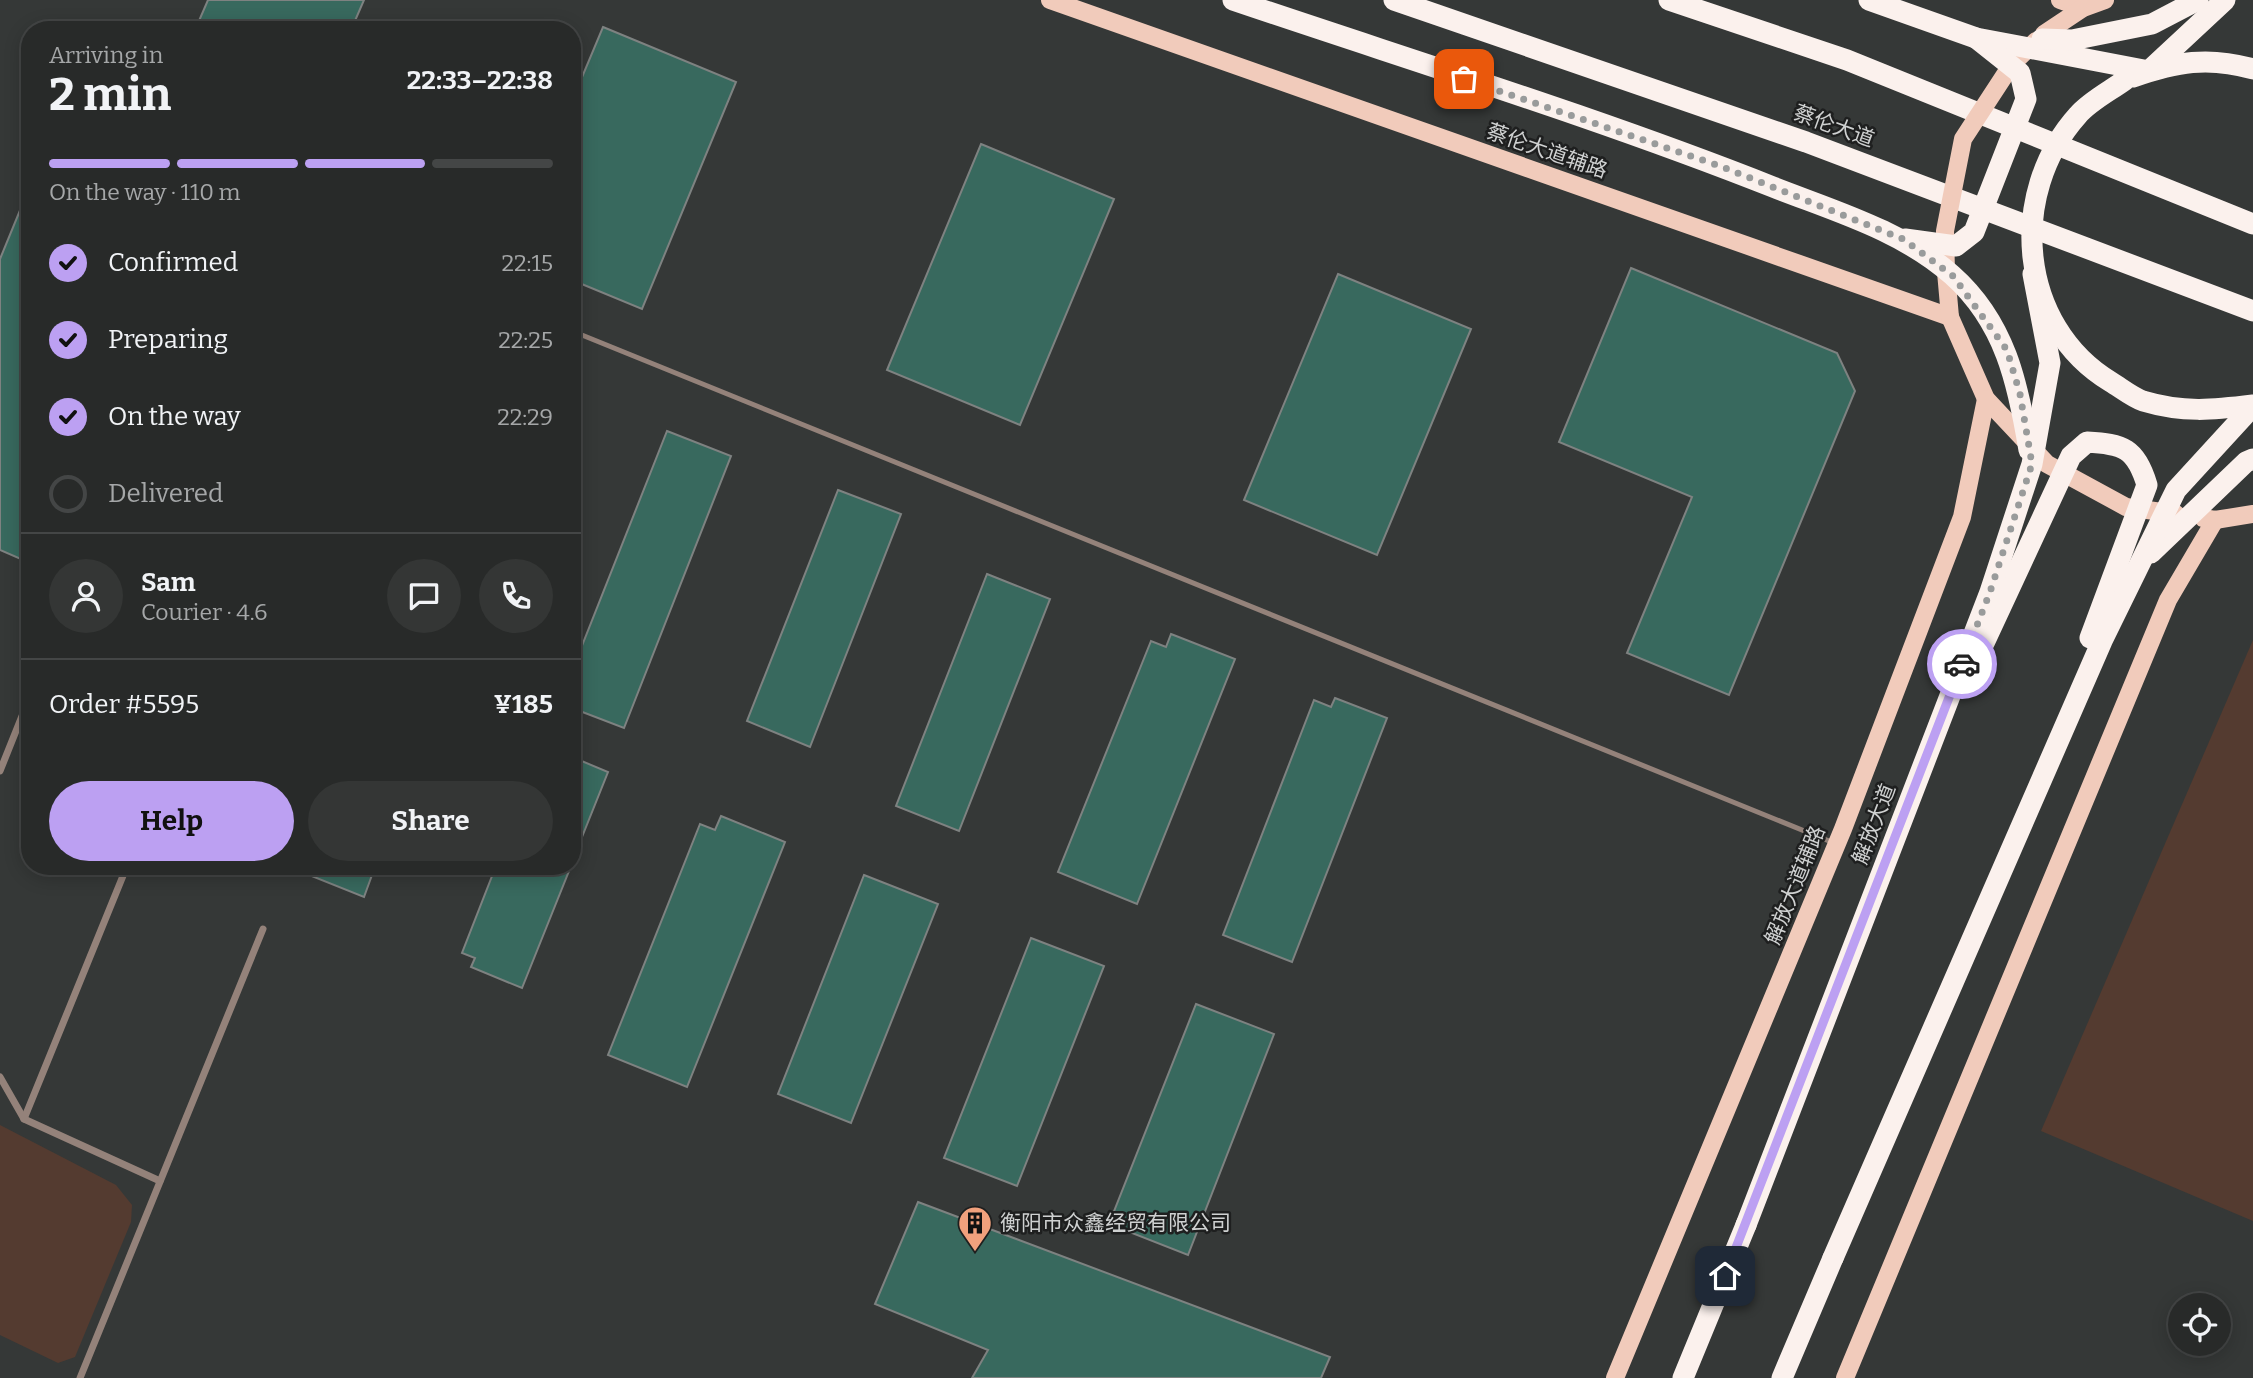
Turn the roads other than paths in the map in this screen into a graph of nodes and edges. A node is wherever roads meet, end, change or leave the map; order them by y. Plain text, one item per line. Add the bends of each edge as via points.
1 (1050, 0) edge
2 (1233, 0) edge
3 (1394, 0) edge
4 (1669, 0) edge
5 (1869, 0) edge
6 (2060, 0) edge
7 (2105, 0) edge
8 (2198, 0) edge
9 (2225, 0) edge
10 (2083, 8) junction
11 (1976, 38) junction
12 (2253, 69) edge
13 (2149, 71) junction
14 (2253, 224) edge
15 (1903, 239) junction
16 (2034, 274) junction
17 (2253, 312) edge
18 (1950, 317) junction
19 (581, 335) edge
20 (1986, 398) junction
21 (2253, 405) edge
22 (2253, 459) edge
23 (2032, 464) junction
24 (2253, 514) edge
25 (2215, 520) junction
26 (2139, 564) junction
27 (21, 718) edge
28 (0, 771) edge
29 (1905, 812) junction
30 (1837, 844) junction
31 (2009, 853) junction
32 (123, 875) edge
33 (263, 929) dead end
34 (1, 1081) edge
35 (24, 1119) junction
36 (160, 1181) junction
37 (80, 1378) edge
38 (1615, 1378) edge
39 (1683, 1378) edge
40 (1782, 1378) edge
41 (1845, 1378) edge

1 - 18 main road, 蔡伦大道辅路
2 - 15 highway, bridge via 1720,166
3 - 17 highway, 蔡伦大道 via 1806,142
4 - 14 highway via 1847,60
5 - 11 highway, bridge
6 - 10 main road
7 - 10 main road
8 - 11 highway, bridge via 2151,24 2072,40
9 - 13 highway
10 - 18 main road, bridge via 2043,34 2012,64 1963,139 1945,231
11 - 13 highway, bridge
11 - 15 highway, bridge via 2020,73 2026,99 1974,232 1956,246
12 - 13 highway via 2227,62 2174,62
13 - 16 highway, bridge via 2125,80 2078,114 2046,162 2030,217
15 - 23 highway, bridge via 1953,276 2007,350
16 - 21 highway, bridge via 2054,328 2092,371 2141,400 2197,412
16 - 23 highway, 解放大道, bridge via 2050,363
18 - 20 main road
19 - 30 lane
20 - 25 main road via 2047,464 2126,507
20 - 30 main road, 解放大道辅路 via 1962,517
21 - 26 highway, bridge via 2176,490
22 - 26 highway, bridge
23 - 29 highway, 解放大道, bridge via 1990,592
24 - 25 main road
25 - 41 main road via 2168,600
26 - 31 highway, bridge
27 - 28 street
29 - 31 highway, bridge via 2071,456 2087,442 2118,444 2140,461 2147,485
29 - 39 highway, 解放大道, bridge
30 - 38 main road, 解放大道辅路
31 - 40 highway, bridge
32 - 35 street
33 - 36 street
34 - 35 street
35 - 36 street
36 - 37 street

